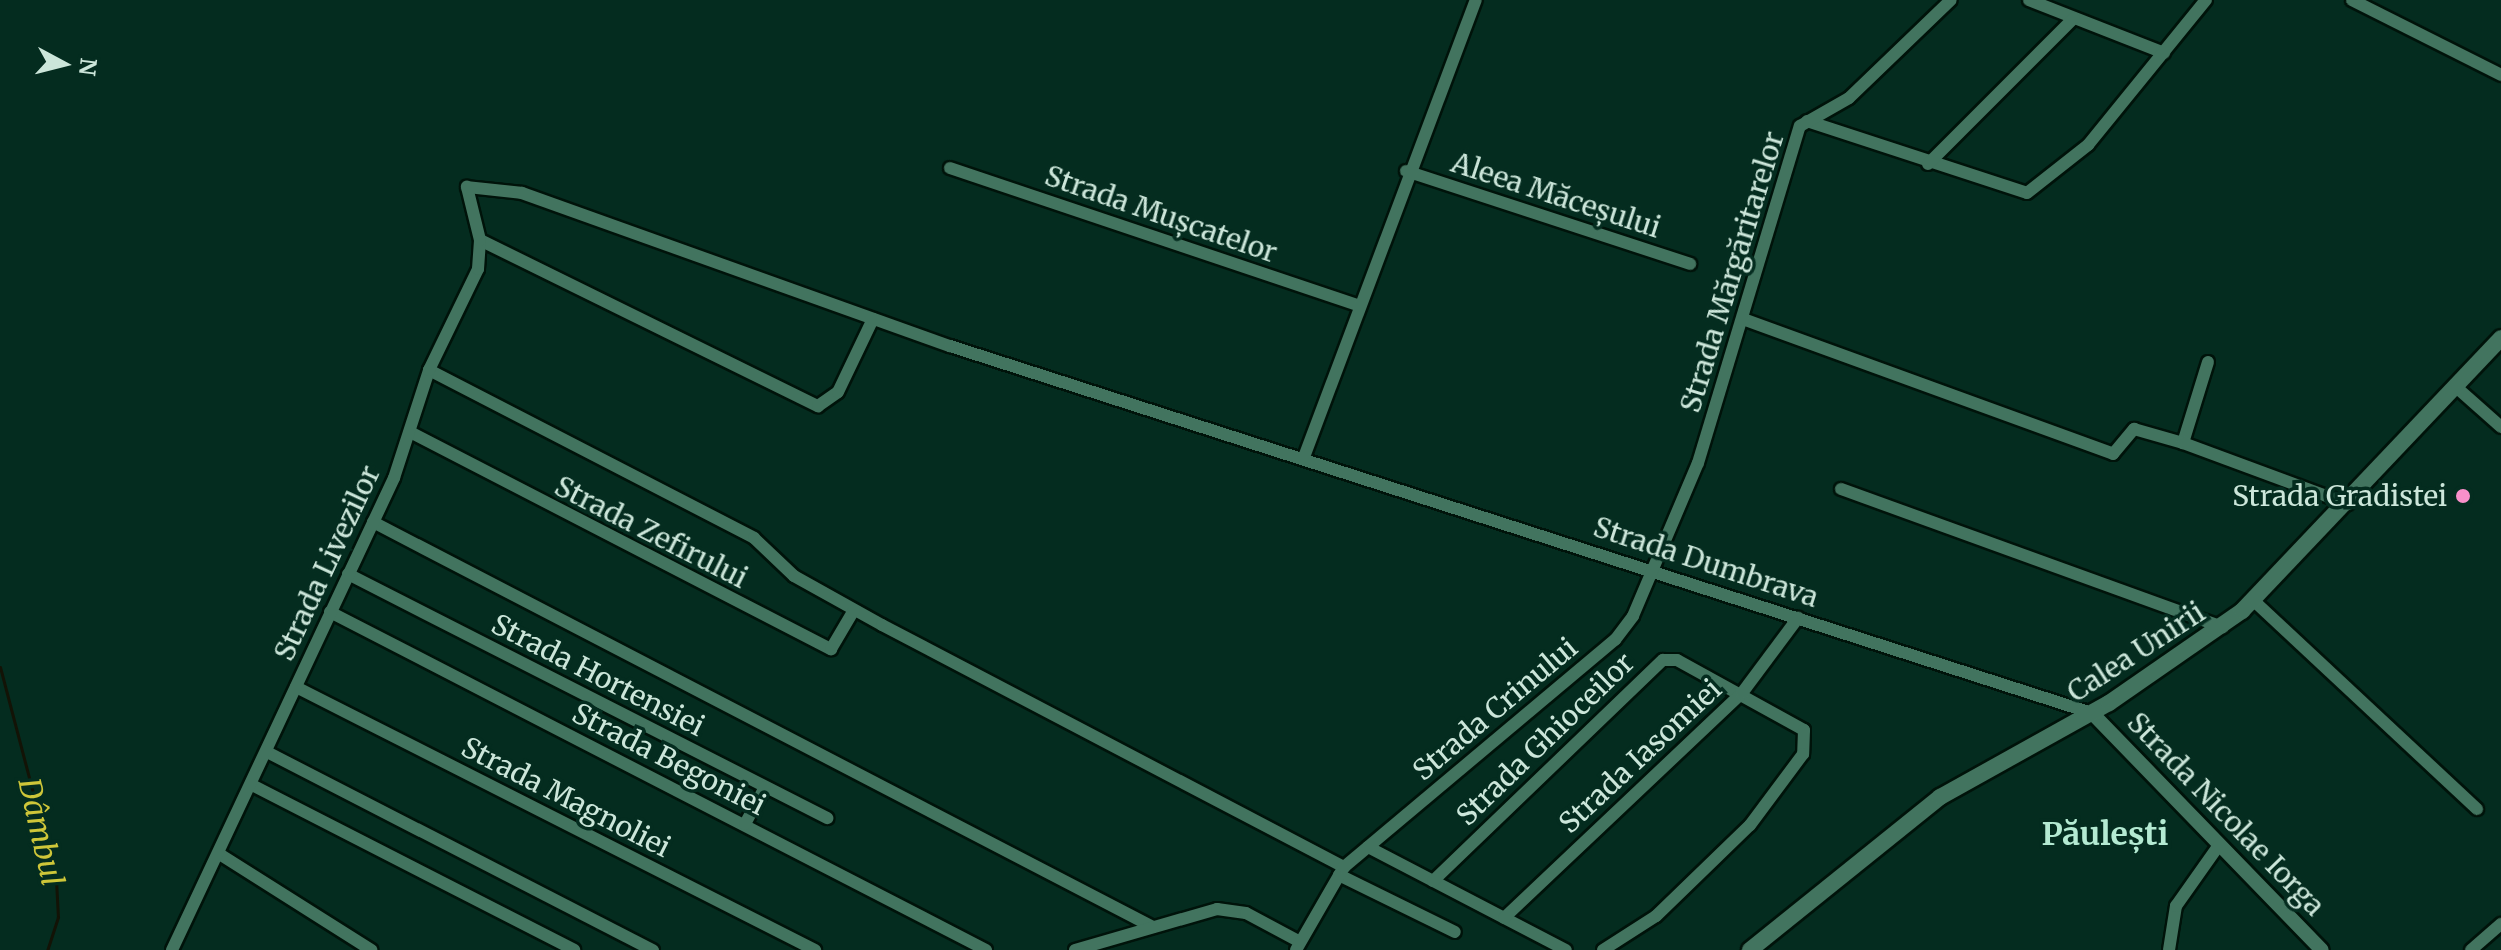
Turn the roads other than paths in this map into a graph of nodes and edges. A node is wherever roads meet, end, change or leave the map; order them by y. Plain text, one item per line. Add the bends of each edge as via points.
1 (1951, 0) edge
2 (2029, 0) edge
3 (2206, 0) edge
4 (2352, 0) edge
5 (1471, 1) edge
6 (2370, 4) edge
7 (2074, 18) junction
8 (2164, 53) junction
9 (2501, 75) edge
10 (1807, 121) junction
11 (1928, 164) junction
12 (950, 168) dead end
13 (1406, 171) junction
14 (467, 187) joint
15 (480, 240) junction
16 (1690, 264) dead end
17 (1356, 305) junction
18 (873, 319) junction
19 (1743, 319) junction
20 (2501, 338) edge
21 (2208, 362) dead end
22 (429, 370) junction
23 (2456, 387) junction
24 (2501, 427) edge
25 (410, 432) junction
26 (2183, 443) junction
27 (1304, 457) junction
28 (1841, 489) dead end
29 (2348, 504) junction
30 (373, 522) junction
31 (1657, 572) junction
32 (348, 574) junction
33 (2254, 601) junction
34 (854, 610) junction
35 (330, 612) junction
36 (1798, 618) junction
37 (2223, 627) junction
38 (296, 687) junction
39 (1742, 693) junction
40 (2092, 713) junction
41 (267, 752) junction
42 (252, 785) junction
43 (765, 787) junction
44 (2477, 809) dead end
45 (827, 818) dead end
46 (745, 824) junction
47 (2219, 845) junction
48 (1368, 847) junction
49 (221, 855) junction
50 (1342, 871) junction
51 (1433, 881) junction
52 (1504, 918) junction
53 (2501, 924) edge
54 (1153, 927) junction
55 (1455, 932) dead end
56 (1298, 946) edge
57 (172, 950) edge
58 (371, 950) edge
59 (574, 950) edge
60 (653, 950) edge
61 (815, 950) edge
62 (986, 950) edge
63 (1075, 950) edge
64 (1566, 950) edge
65 (1603, 950) edge
66 (1750, 950) edge
67 (2169, 950) edge
68 (2322, 950) edge
69 (2471, 950) edge

1 - 10 street, Strada Mărgăritarelor via 1849,98
2 - 7 street
3 - 8 street
4 - 6 street
5 - 13 street
6 - 9 street
7 - 8 street
7 - 11 street
8 - 11 street via 2088,145 2027,193
10 - 11 street
10 - 19 street, Strada Mărgăritarelor via 1795,135
12 - 17 street, Strada Mușcatelor
13 - 16 street, Aleea Măceșului
13 - 17 street
14 - 15 street, Strada Livezilor
14 - 18 street, Strada Dumbrava via 522,193
15 - 18 street via 818,406 838,392
15 - 22 street, Strada Livezilor via 478,269
17 - 27 street
18 - 27 street, Strada Dumbrava
19 - 26 street via 2113,454 2134,429
19 - 31 street, Strada Mărgăritarelor
20 - 23 main road, Calea Unirii
21 - 26 street via 2180,436
22 - 25 street, Strada Livezilor
22 - 34 street via 754,538 794,576
23 - 24 street
23 - 29 main road, Calea Unirii
25 - 30 street, Strada Livezilor
25 - 34 street, Strada Zefirului via 831,649
26 - 29 street
27 - 31 street, Strada Dumbrava
28 - 37 street
29 - 33 main road, Calea Unirii
30 - 32 street, Strada Livezilor
30 - 54 street
31 - 36 street, Strada Dumbrava
31 - 48 street, Strada Crinului via 1615,640
32 - 35 street, Strada Livezilor
32 - 43 street, Strada Hortensiei
33 - 37 main road, Calea Unirii
33 - 44 street
34 - 50 street
35 - 38 street, Strada Livezilor
35 - 46 street, Strada Begoniei
36 - 39 street, Strada Iasomiei
36 - 40 street, Strada Dumbrava
37 - 40 main road, Calea Unirii
38 - 41 street, Strada Livezilor
38 - 61 street, Strada Magnoliei
39 - 51 street, Strada Ghioceilor via 1663,660
39 - 52 street, Strada Iasomiei
39 - 65 street via 1804,730 1803,754 1750,825 1656,916
40 - 47 street, Strada Nicolae Iorga
40 - 66 main road, Calea Unirii via 1940,797
41 - 42 street, Strada Livezilor
41 - 60 street
42 - 49 street, Strada Livezilor
42 - 59 street
43 - 45 street, Strada Hortensiei
43 - 46 street
46 - 62 street, Strada Begoniei
47 - 67 street via 2176,906
47 - 68 street, Strada Nicolae Iorga
48 - 50 street, Strada Crinului
48 - 51 street
49 - 57 street, Strada Livezilor
49 - 58 street
50 - 55 street
50 - 56 street, Strada Crinului
51 - 52 street
52 - 64 street
53 - 69 street
54 - 56 street via 1234,909
54 - 63 street

